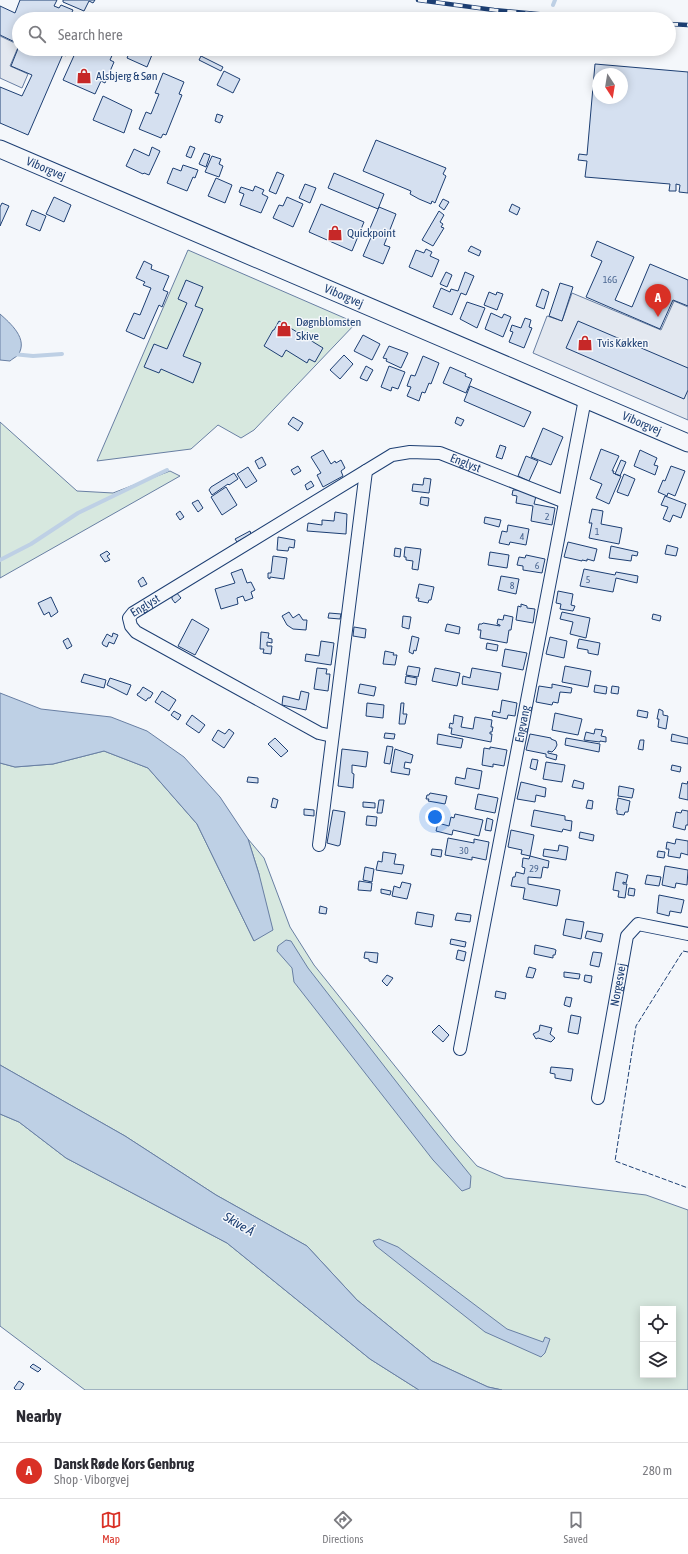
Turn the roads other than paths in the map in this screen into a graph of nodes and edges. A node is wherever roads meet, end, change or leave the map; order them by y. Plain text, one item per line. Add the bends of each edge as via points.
1 (0, 148) edge
2 (585, 399) junction
3 (688, 443) edge
4 (366, 471) junction
5 (565, 502) junction
6 (332, 736) junction
7 (319, 845) dead end
8 (688, 934) edge
9 (460, 1049) dead end
10 (598, 1098) dead end

1 - 2 street, Viborgvej
2 - 3 street, Viborgvej
2 - 5 street, Engvang
4 - 5 street, Englyst via 392,455 410,452 440,453
4 - 6 street
4 - 6 street, Englyst via 133,613 129,618 136,632 319,732
5 - 9 street, Engvang
6 - 7 street
8 - 10 street, Norgesvej via 638,924 628,936

